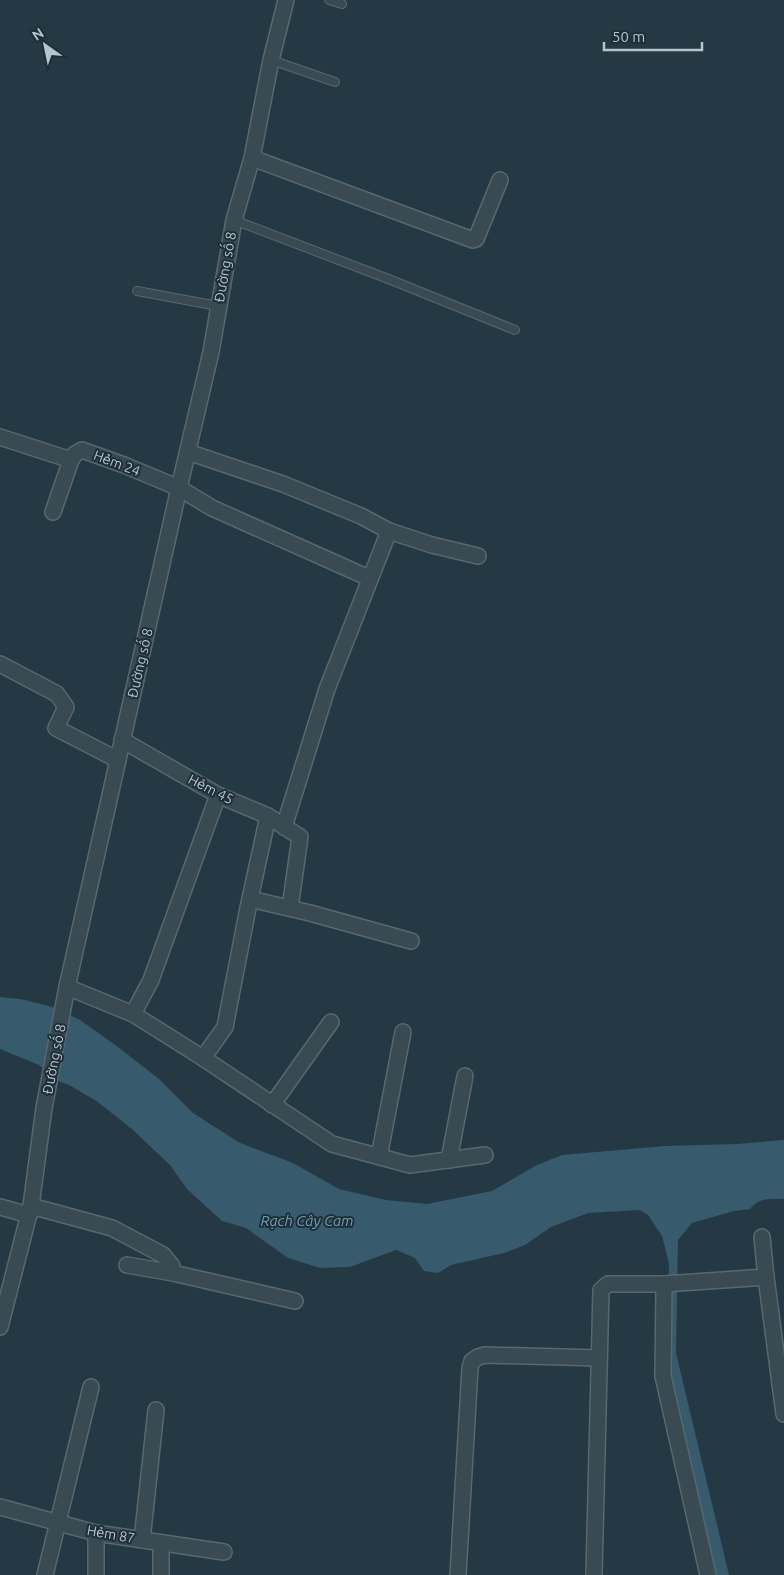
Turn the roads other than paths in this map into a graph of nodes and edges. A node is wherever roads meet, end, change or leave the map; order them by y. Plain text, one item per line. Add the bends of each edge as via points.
1 (286, 0) edge
2 (328, 0) edge
3 (342, 4) dead end
4 (271, 60) junction
5 (335, 82) dead end
6 (252, 158) junction
7 (500, 180) dead end
8 (234, 220) junction
9 (137, 291) dead end
10 (218, 306) junction
11 (515, 330) dead end
12 (0, 437) edge
13 (188, 452) junction
14 (71, 460) junction
15 (179, 488) junction
16 (53, 512) dead end
17 (389, 531) junction
18 (478, 556) dead end
19 (369, 578) junction
20 (0, 664) edge
21 (122, 740) junction
22 (118, 760) junction
23 (218, 795) junction
24 (268, 816) junction
25 (284, 827) junction
26 (250, 899) junction
27 (290, 908) junction
28 (411, 941) dead end
29 (66, 991) junction
30 (133, 1014) junction
31 (331, 1022) dead end
32 (403, 1032) dead end
33 (202, 1058) junction
34 (465, 1076) dead end
35 (272, 1105) junction
36 (485, 1155) dead end
37 (379, 1157) junction
38 (449, 1160) junction
39 (0, 1207) edge
40 (30, 1210) junction
41 (762, 1238) dead end
42 (127, 1265) dead end
43 (173, 1273) junction
44 (766, 1277) junction
45 (664, 1284) junction
46 (295, 1301) dead end
47 (0, 1327) edge
48 (599, 1358) junction
49 (91, 1387) dead end
50 (156, 1410) dead end
51 (784, 1414) edge
52 (0, 1507) edge
53 (57, 1522) junction
54 (96, 1533) junction
55 (142, 1540) junction
56 (161, 1542) junction
57 (224, 1552) dead end
58 (45, 1575) edge
59 (96, 1575) edge
60 (161, 1575) edge
61 (458, 1575) edge
62 (594, 1575) edge
63 (708, 1575) edge

1 - 4 street, Đường số 8
2 - 3 lane
4 - 5 lane
4 - 6 street, Đường số 8
6 - 7 street via 473,240
6 - 8 street, Đường số 8
8 - 10 street, Đường số 8
8 - 11 lane
9 - 10 lane
10 - 13 street, Đường số 8
12 - 14 street
13 - 15 street, Đường số 8
13 - 17 street via 283,484
14 - 15 street, Hẻm 24 via 82,450
14 - 16 street
15 - 19 street via 212,508
15 - 21 street, Đường số 8
17 - 18 street
17 - 19 street
19 - 25 street via 327,689
20 - 22 street via 57,694 66,707 56,728
21 - 22 street, Đường số 8
21 - 23 street, Hẻm 45
22 - 29 street, Đường số 8
23 - 24 street, Hẻm 45
23 - 30 street via 151,980
24 - 25 street, Hẻm 45
24 - 26 street
25 - 27 street, Hẻm 45 via 300,837
26 - 27 street
26 - 33 street via 225,1027
27 - 28 street
29 - 30 street
29 - 40 street, Đường số 8 via 44,1108
30 - 33 street
31 - 35 street
32 - 37 street
33 - 35 street
34 - 38 street
35 - 37 street via 332,1144
36 - 38 street
37 - 38 street via 410,1165
39 - 40 street
40 - 43 street via 112,1228 163,1255
40 - 47 street, Đường số 8
41 - 44 street
42 - 43 street
43 - 46 street
44 - 45 street
44 - 51 street
45 - 48 street via 608,1284 601,1290
45 - 63 street via 663,1376
48 - 61 street via 485,1355 472,1361
48 - 62 street
49 - 53 street
50 - 55 street
52 - 53 street, Hẻm 87
53 - 54 street, Hẻm 87
53 - 58 street
54 - 55 street, Hẻm 87
54 - 59 street
55 - 56 street, Hẻm 87
56 - 57 street, Hẻm 87
56 - 60 street

